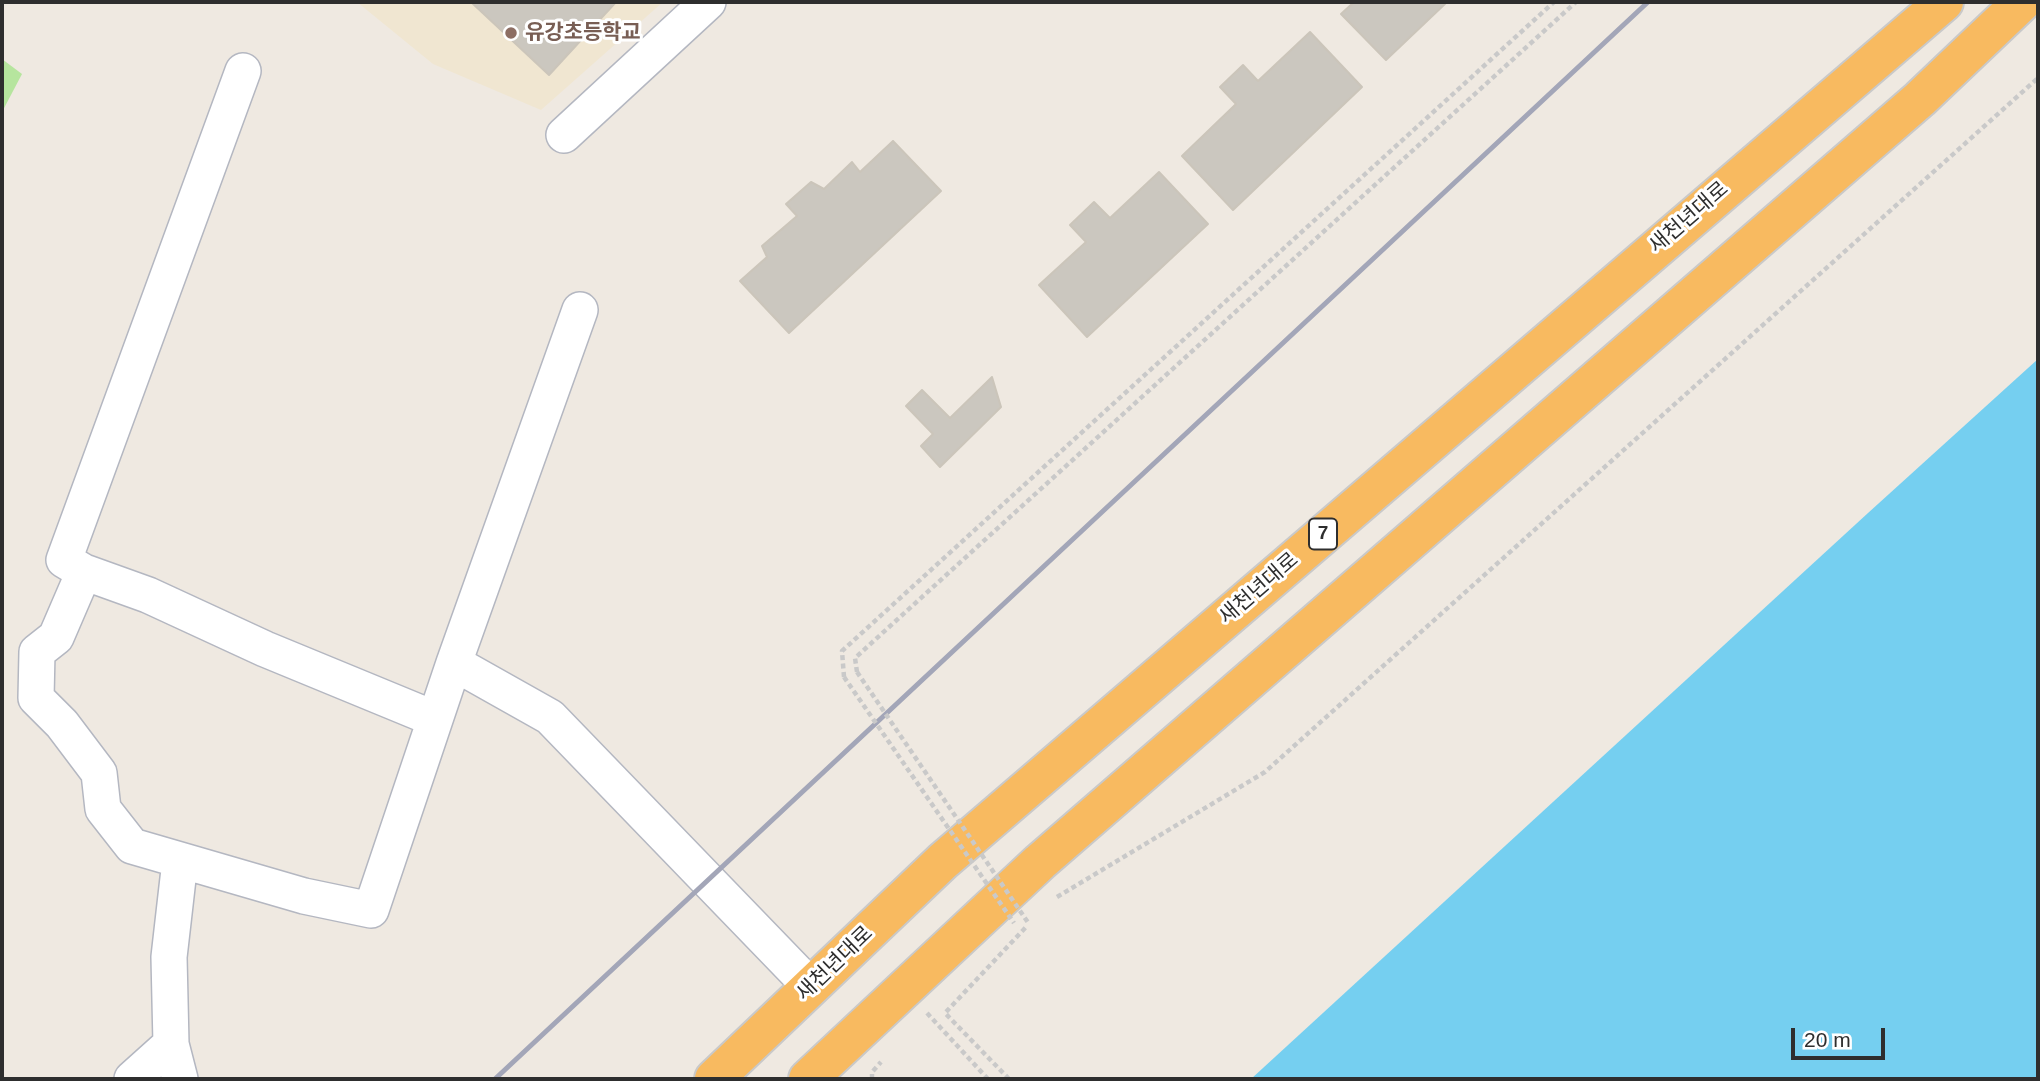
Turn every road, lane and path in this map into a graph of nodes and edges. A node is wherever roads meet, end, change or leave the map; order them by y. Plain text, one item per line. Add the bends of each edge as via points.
1 (708, 2) edge
2 (1554, 2) edge
3 (1576, 2) edge
4 (1914, 2) edge
5 (1944, 2) edge
6 (2022, 2) edge
7 (243, 71) dead end
8 (2038, 78) edge
9 (1829, 98) junction
10 (564, 135) dead end
11 (580, 310) dead end
12 (84, 572) junction
13 (454, 663) junction
14 (435, 719) junction
15 (180, 861) junction
16 (1050, 901) dead end
17 (1026, 916) dead end
18 (1014, 923) junction
19 (1004, 933) dead end
20 (811, 987) junction
21 (924, 1010) dead end
22 (171, 1044) junction
23 (890, 1052) dead end
24 (132, 1079) edge
25 (180, 1079) edge
26 (714, 1079) edge
27 (808, 1079) edge
28 (872, 1079) edge
29 (988, 1079) edge
30 (1009, 1079) edge

1 - 10 street
2 - 18 path, bridge via 842,651 844,677
3 - 30 path, bridge via 855,658 857,672 1029,924 945,1013
4 - 9 highway
5 - 9 highway, 새천년대로 / 7
6 - 27 highway via 1920,99 1040,862
7 - 12 street via 64,560
8 - 16 path via 1265,772
9 - 20 highway, 새천년대로 / 7 via 943,860
11 - 13 street
12 - 14 street
12 - 15 street via 56,637 37,652 36,698 99,773 103,809 132,846
13 - 14 street
13 - 20 street via 550,717
14 - 15 street via 371,909 304,896
15 - 22 street via 169,957
17 - 18 path
18 - 19 path
20 - 26 highway, 새천년대로 / 7
21 - 29 path
22 - 24 street
22 - 25 street
23 - 28 path

